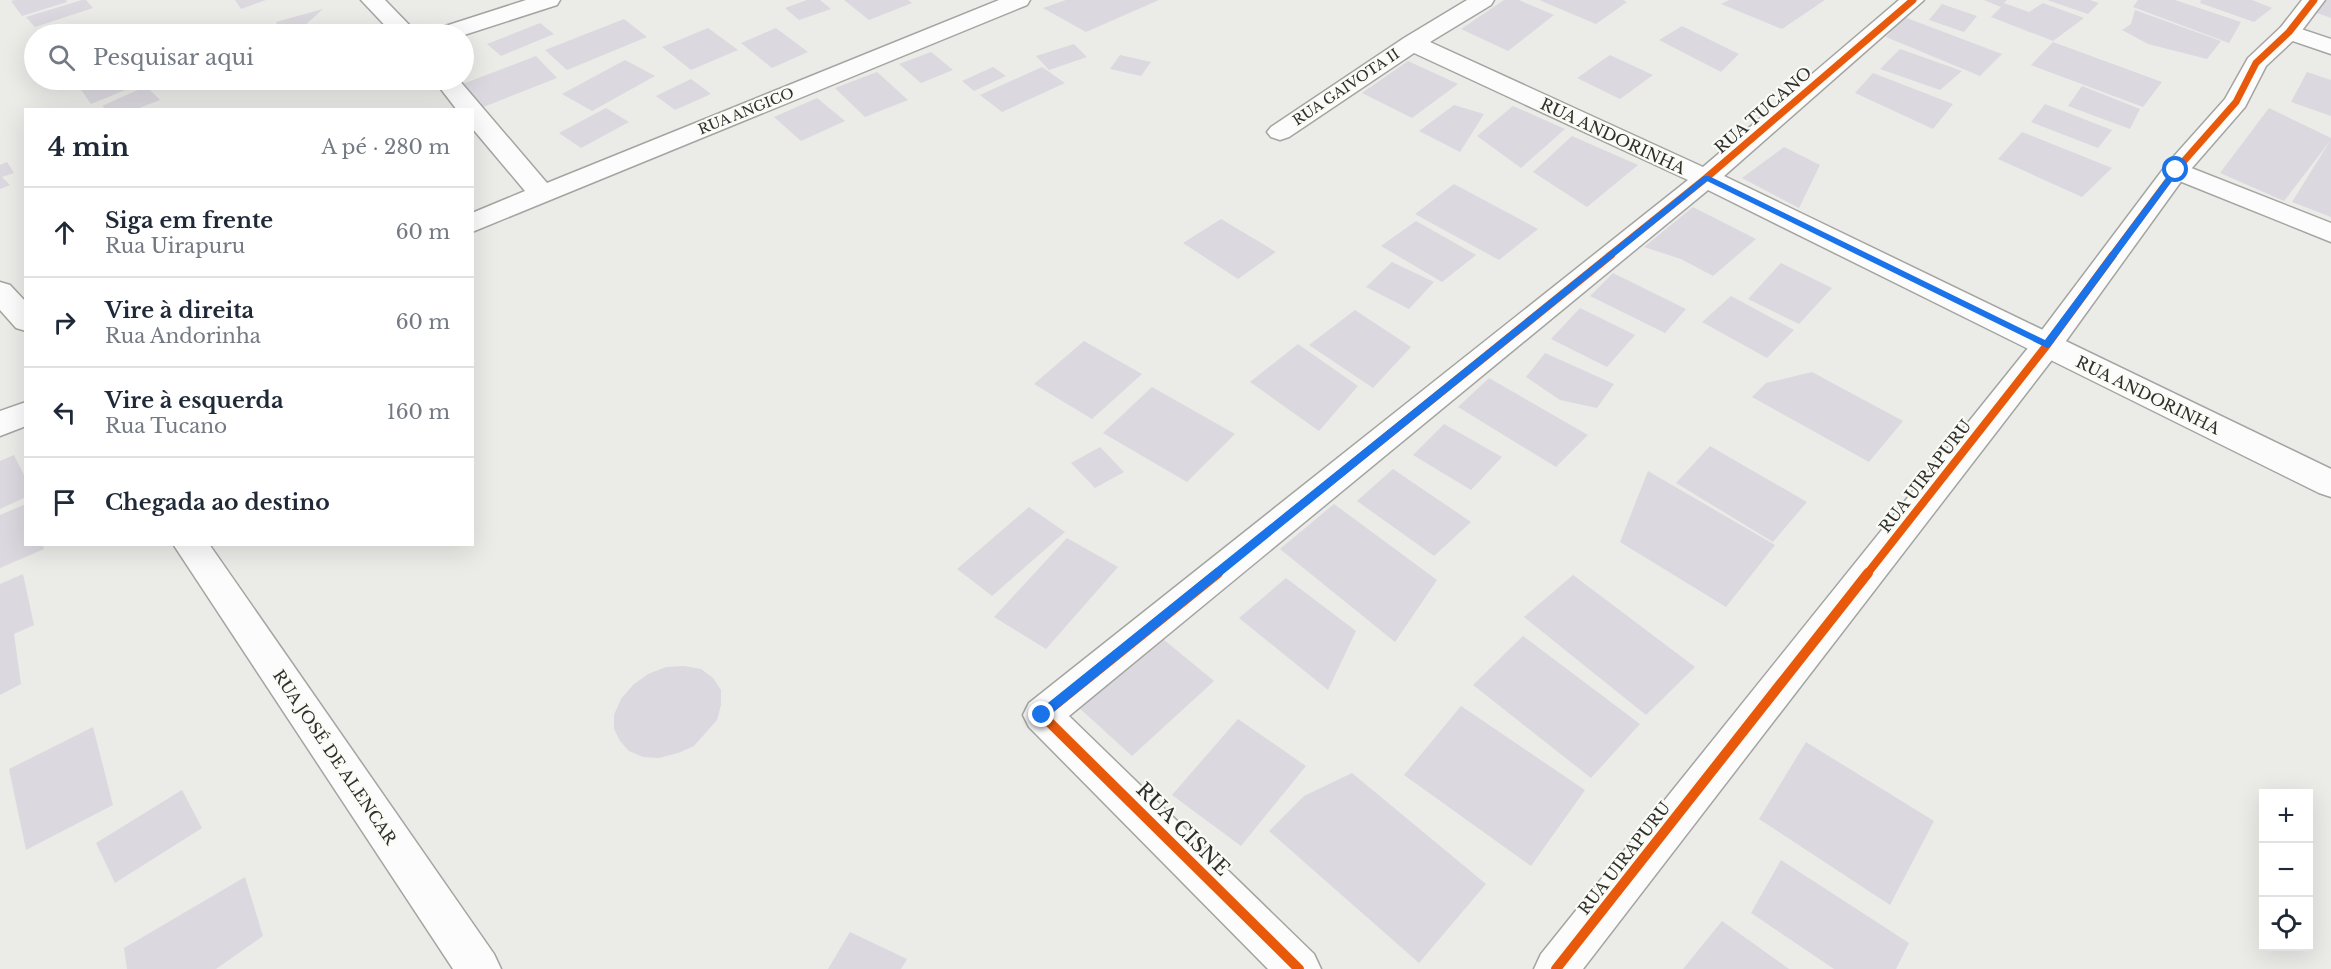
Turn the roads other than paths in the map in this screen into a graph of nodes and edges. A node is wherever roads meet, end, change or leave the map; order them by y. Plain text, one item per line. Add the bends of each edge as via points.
1 (372, 0) edge
2 (549, 0) edge
3 (1019, 0) edge
4 (1483, 0) edge
5 (1913, 0) edge
6 (2314, 0) edge
7 (396, 24) edge
8 (474, 24) edge
9 (2289, 32) junction
10 (1412, 43) junction
11 (2331, 47) edge
12 (455, 90) edge
13 (470, 108) edge
14 (474, 112) edge
15 (1280, 132) dead end
16 (2176, 170) junction
17 (1707, 178) junction
18 (542, 194) junction
19 (474, 222) edge
20 (2331, 233) edge
21 (0, 292) edge
22 (24, 319) edge
23 (2047, 345) junction
24 (24, 413) edge
25 (0, 424) edge
26 (2331, 484) edge
27 (191, 546) edge
28 (1042, 715) joint
29 (479, 969) edge
30 (1299, 969) edge
31 (1556, 969) edge

1 - 7 street
2 - 8 street
3 - 18 street, RUA ANGICO
4 - 10 street, RUA GAIVOTA II
5 - 17 street, RUA TUCANO
6 - 9 street, RUA UIRAPURU
9 - 11 street
9 - 16 street, RUA UIRAPURU via 2256,63 2236,102
10 - 15 street, RUA GAIVOTA II
10 - 17 street, RUA ANDORINHA
12 - 13 street
14 - 18 street
16 - 20 street
16 - 23 street, RUA UIRAPURU
17 - 23 street, RUA ANDORINHA
17 - 28 street, RUA TUCANO
18 - 19 street, RUA ANGICO
21 - 22 street
23 - 26 street, RUA ANDORINHA
23 - 31 street, RUA UIRAPURU
24 - 25 street
27 - 29 street, RUA JOSÉ DE ALENCAR
28 - 30 street, RUA CISNE

